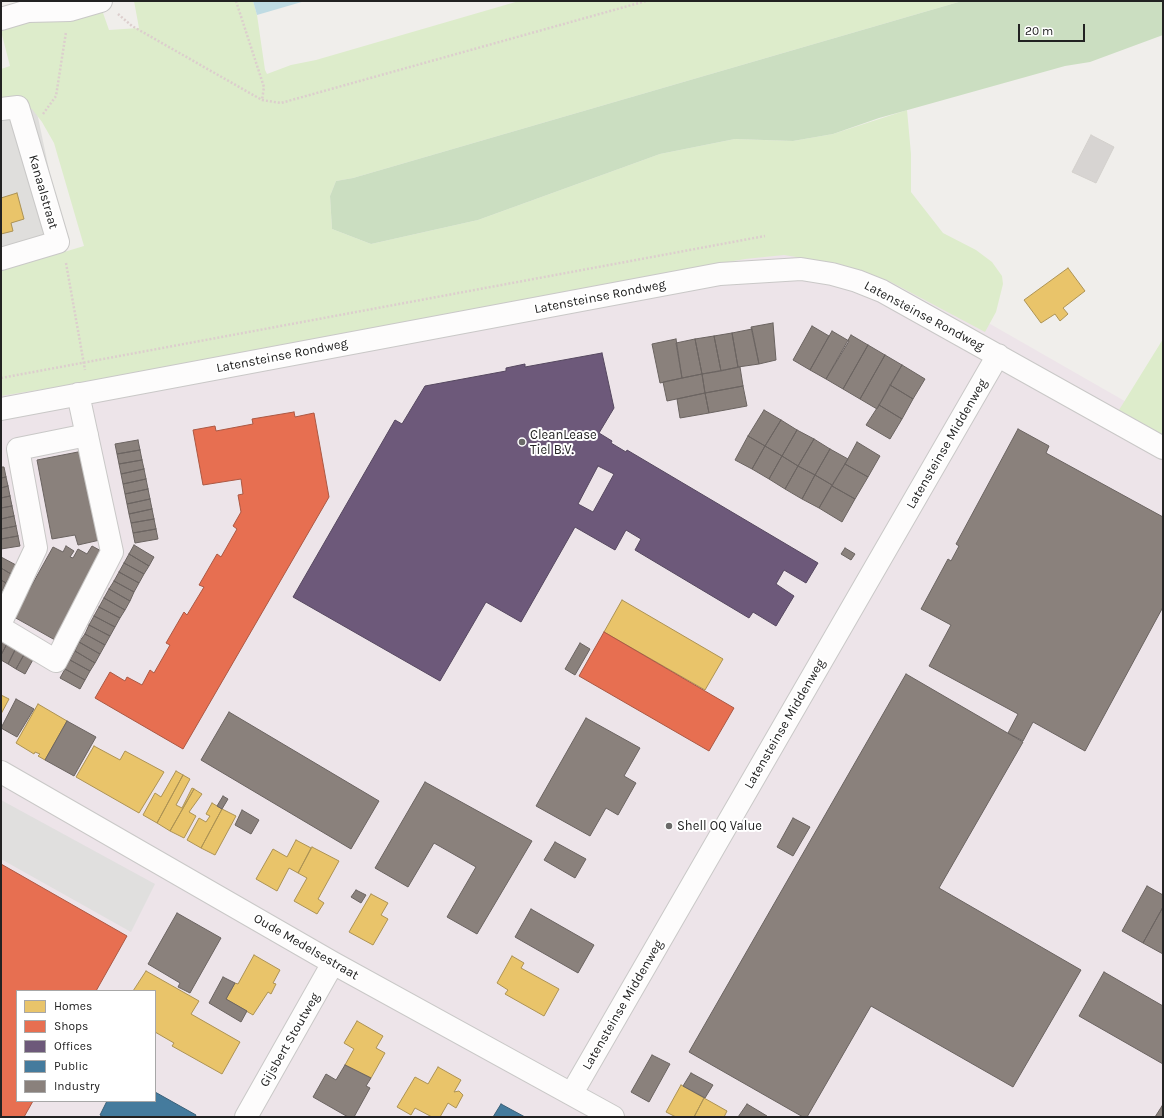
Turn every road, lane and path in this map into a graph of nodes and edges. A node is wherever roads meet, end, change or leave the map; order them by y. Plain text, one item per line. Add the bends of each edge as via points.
1 (236, 1) edge
2 (646, 1) edge
3 (108, 6) edge
4 (70, 10) junction
5 (1, 19) edge
6 (262, 100) junction
7 (10, 108) edge
8 (28, 136) junction
9 (765, 236) dead end
10 (58, 242) junction
11 (1, 259) edge
12 (998, 355) junction
13 (84, 362) junction
14 (1, 378) edge
15 (84, 393) junction
16 (1, 409) edge
17 (87, 435) junction
18 (1163, 448) edge
19 (1, 622) edge
20 (1, 628) edge
21 (1, 772) edge
22 (333, 963) junction
23 (572, 1093) junction
24 (246, 1117) edge
25 (613, 1117) edge

1 - 6 path via 264,87
2 - 6 path via 281,103
3 - 4 street
3 - 6 path via 132,26
4 - 5 street via 28,11
4 - 8 path via 56,96
7 - 8 street, Kanaalstraat
8 - 10 street, Kanaalstraat
9 - 13 path
10 - 11 street, Kanaalstraat
10 - 13 path via 66,263
12 - 15 street, Latensteinse Rondweg via 882,291 857,281 801,269 778,269 720,274
12 - 18 street, Latensteinse Rondweg
12 - 23 street, Latensteinse Middenweg
13 - 14 path
13 - 15 path
15 - 16 street, Latensteinse Rondweg
15 - 17 street
17 - 19 street via 18,449 36,548
17 - 20 street via 112,552 56,661
21 - 22 street, Oude Medelsestraat
22 - 23 street, Oude Medelsestraat
22 - 24 street, Gijsbert Stoutweg
23 - 25 street, Oude Medelsestraat

